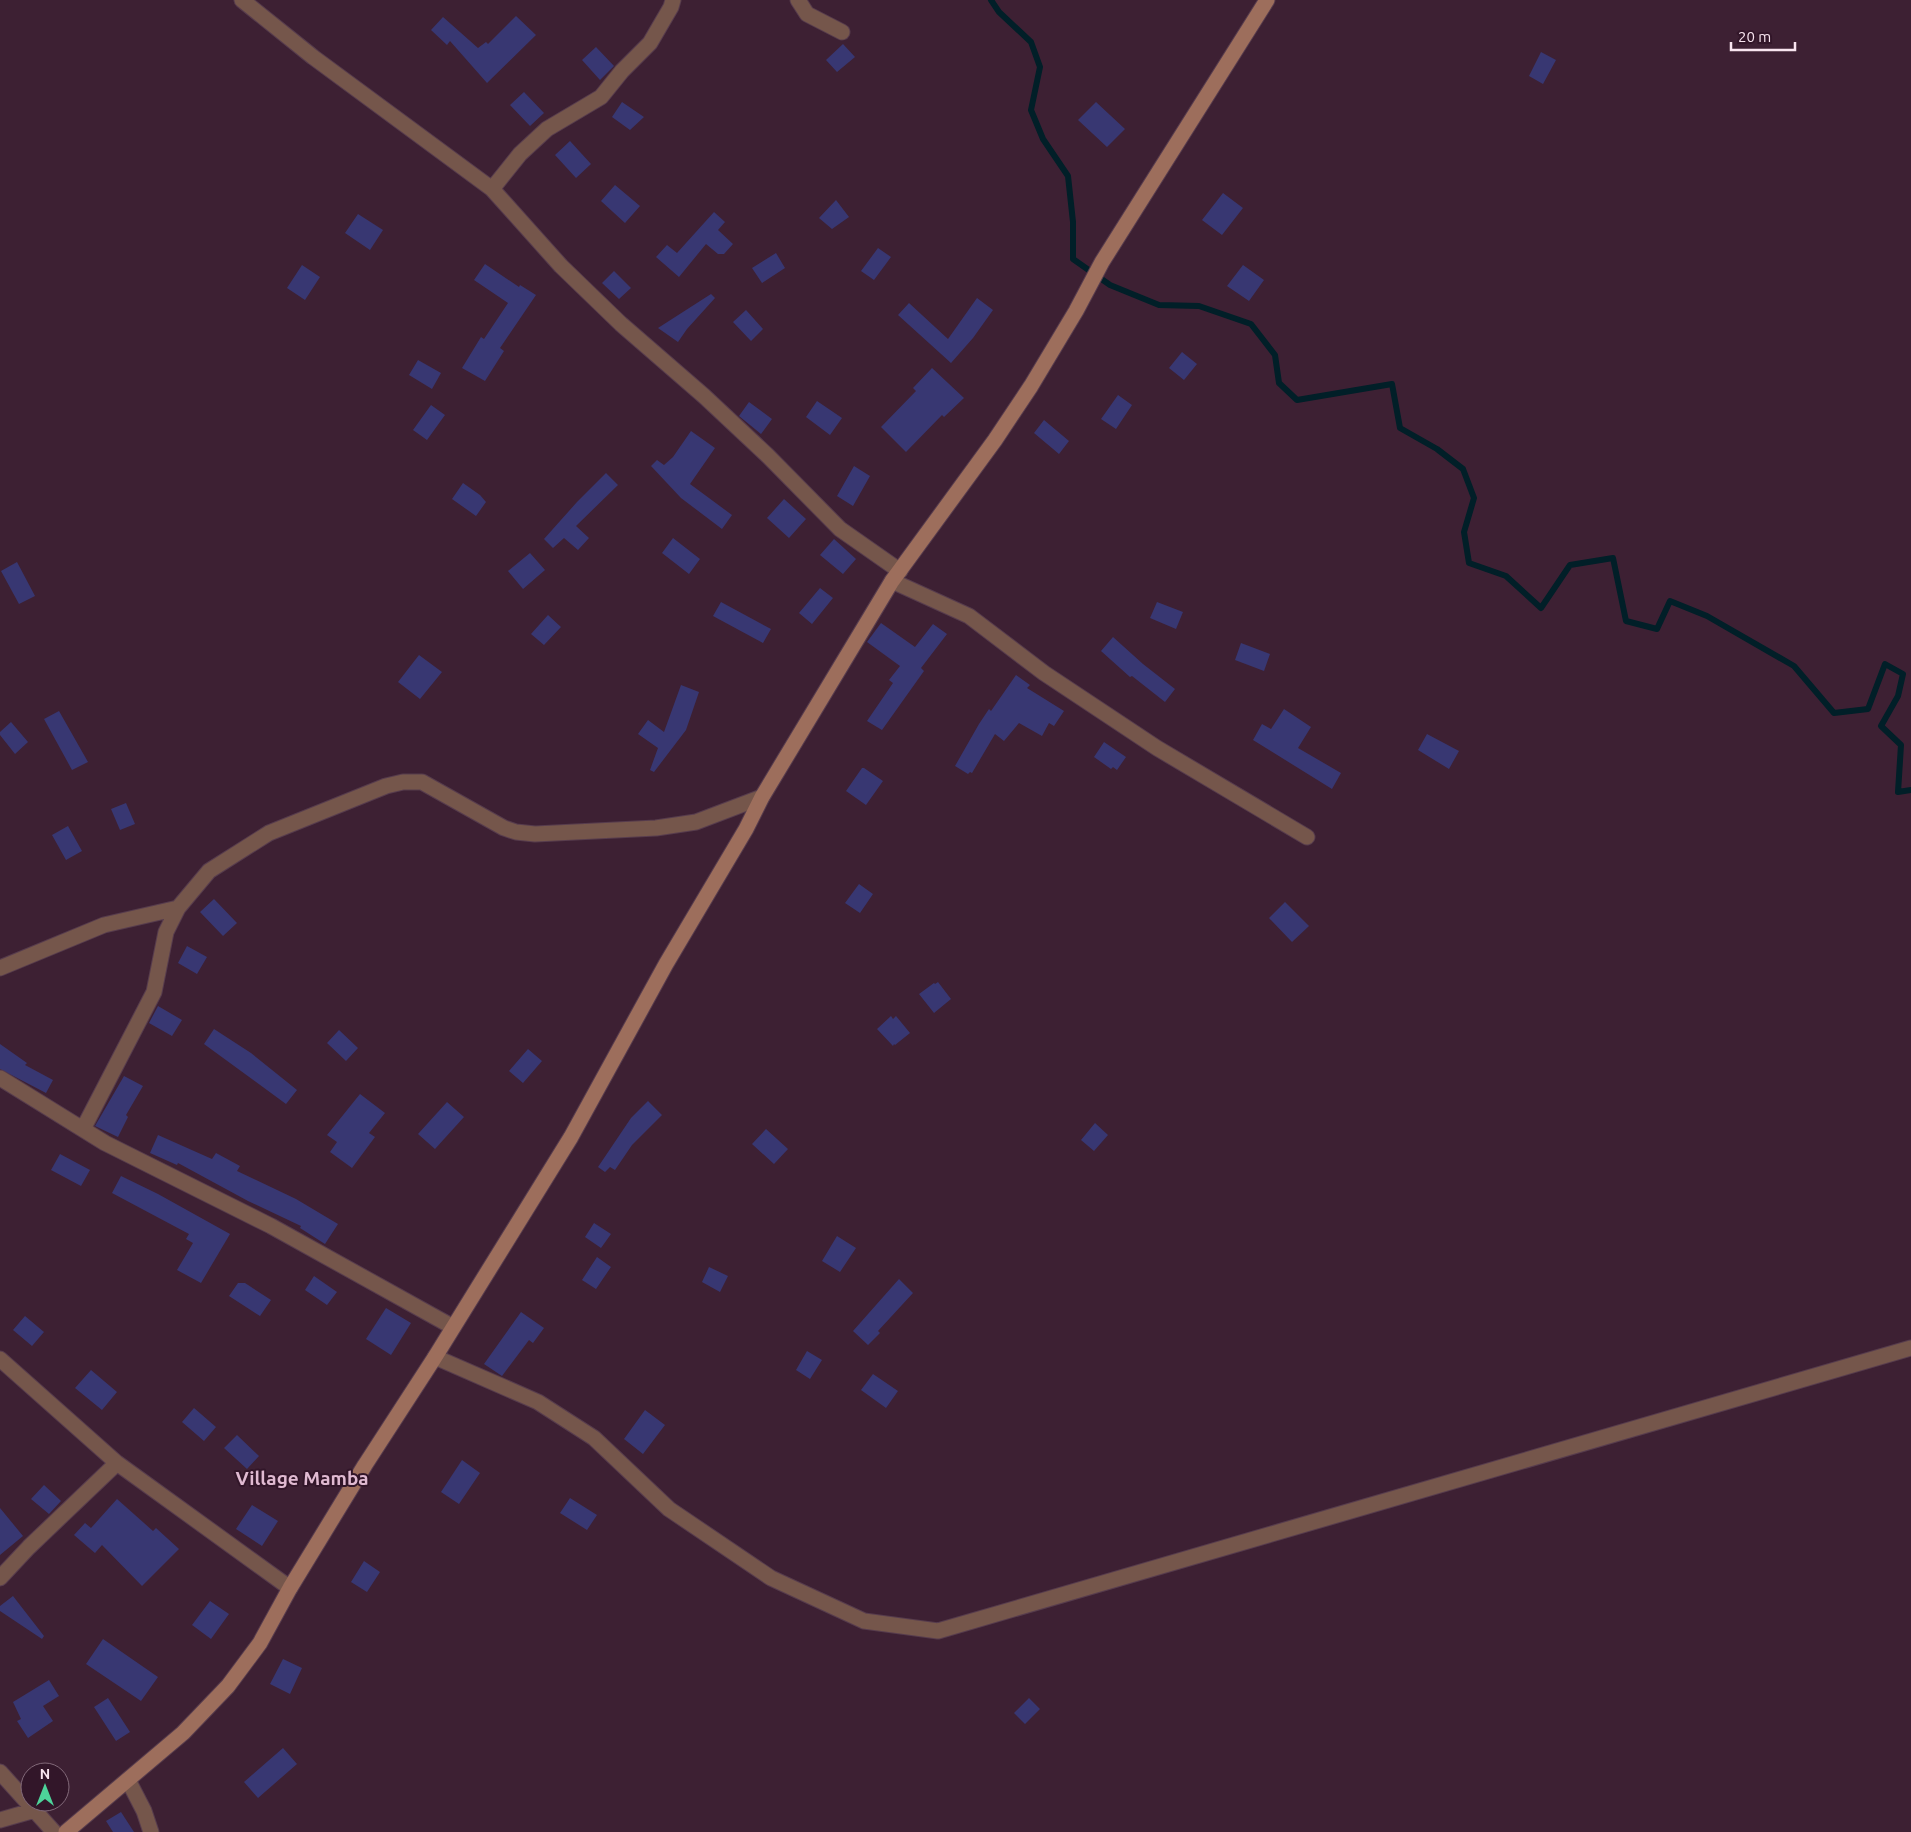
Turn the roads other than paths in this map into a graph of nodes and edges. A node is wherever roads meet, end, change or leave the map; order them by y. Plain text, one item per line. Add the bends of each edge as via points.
1 (242, 0) edge
2 (673, 0) edge
3 (798, 0) edge
4 (1267, 0) edge
5 (842, 32) dead end
6 (492, 189) junction
7 (896, 576) junction
8 (762, 797) junction
9 (1307, 837) dead end
10 (178, 908) junction
11 (0, 968) edge
12 (0, 1078) edge
13 (83, 1129) junction
14 (453, 1327) junction
15 (1911, 1348) edge
16 (435, 1357) junction
17 (0, 1359) edge
18 (117, 1463) junction
19 (0, 1578) edge
20 (290, 1588) junction
21 (0, 1772) edge
22 (128, 1780) junction
23 (20, 1794) edge
24 (28, 1812) edge
25 (37, 1812) edge
26 (0, 1820) edge
27 (54, 1832) edge
28 (66, 1832) edge
29 (151, 1832) edge

1 - 6 street via 313,57
2 - 6 street via 650,43 601,97 547,129 520,154
3 - 5 street via 808,14
4 - 7 street via 1102,262 1031,386
6 - 7 street via 561,266 621,324 718,409 840,529
7 - 8 street
7 - 9 street via 969,616 1044,673 1157,748
8 - 10 street via 696,822 656,828 536,834 504,828 422,782 403,782 269,833 209,871
8 - 14 street via 571,1137
10 - 11 street via 104,925
10 - 13 street via 166,932 154,992
12 - 13 street
13 - 14 street via 271,1226
14 - 16 street
15 - 16 street via 938,1631 864,1621 771,1578 669,1509 594,1438 538,1402
16 - 20 street
17 - 18 street
18 - 19 street
18 - 20 street
20 - 22 street via 260,1643 228,1686 183,1733
21 - 23 street
22 - 28 street
22 - 29 street
24 - 26 street
25 - 27 street

